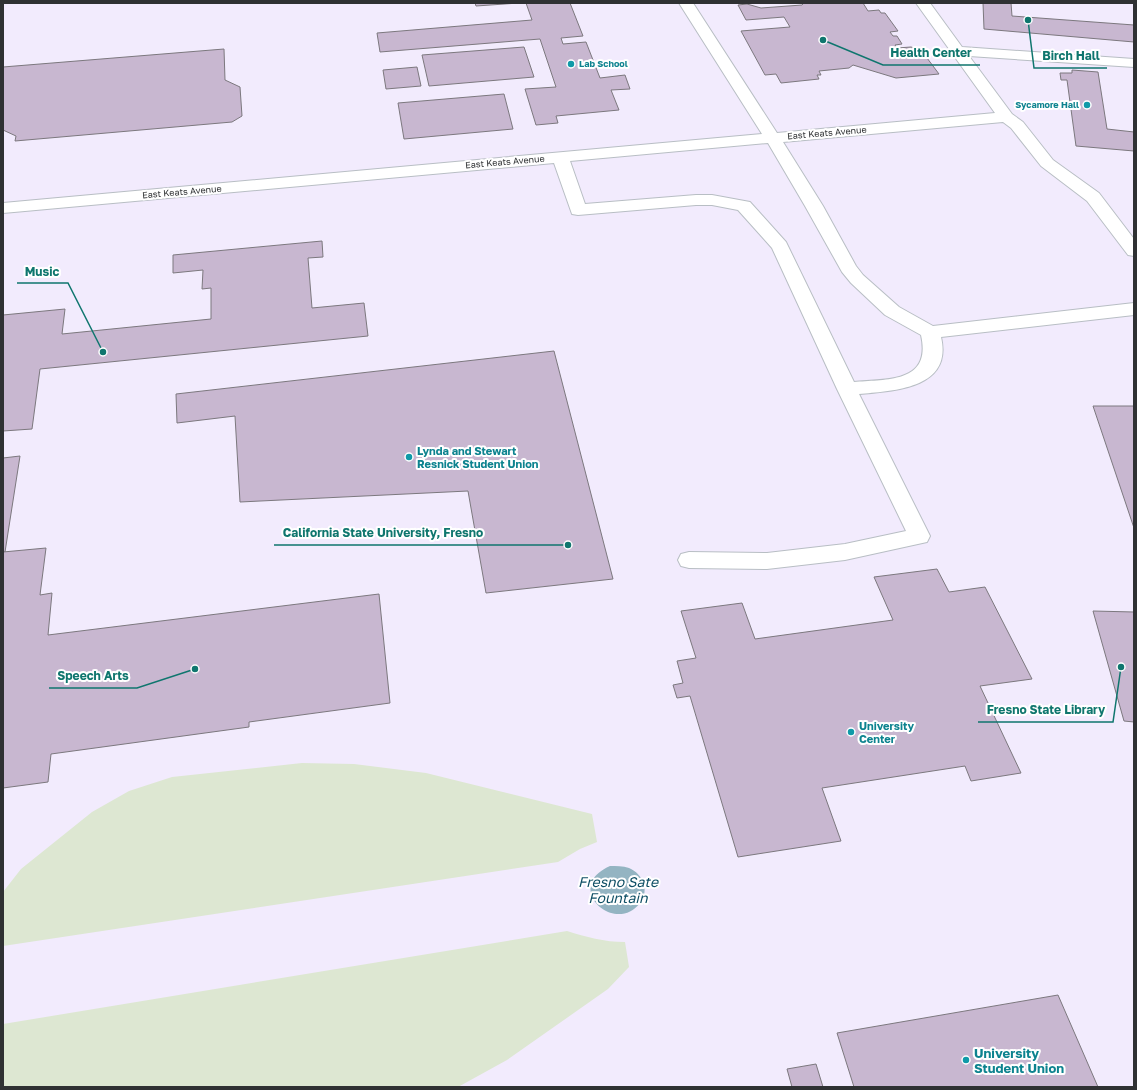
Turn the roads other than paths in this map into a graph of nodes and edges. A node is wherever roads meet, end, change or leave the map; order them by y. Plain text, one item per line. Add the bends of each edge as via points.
1 (686, 3) edge
2 (922, 3) edge
3 (958, 51) junction
4 (1134, 63) edge
5 (1006, 116) junction
6 (773, 138) junction
7 (560, 157) junction
8 (3, 208) edge
9 (1134, 251) edge
10 (1134, 309) edge
11 (930, 332) junction
12 (847, 389) junction
13 (689, 560) dead end

1 - 6 street
2 - 3 street
3 - 4 street
3 - 5 street
5 - 6 street, East Keats Avenue
5 - 9 street via 1017,125 1047,163 1094,197
6 - 7 street, East Keats Avenue
6 - 11 street via 856,279 892,311
7 - 8 street, East Keats Avenue
7 - 12 street via 578,210 696,200 729,202 744,206 780,246
10 - 11 street
11 - 12 street via 932,360 918,377 893,384
12 - 13 street via 919,536 845,552 767,561

